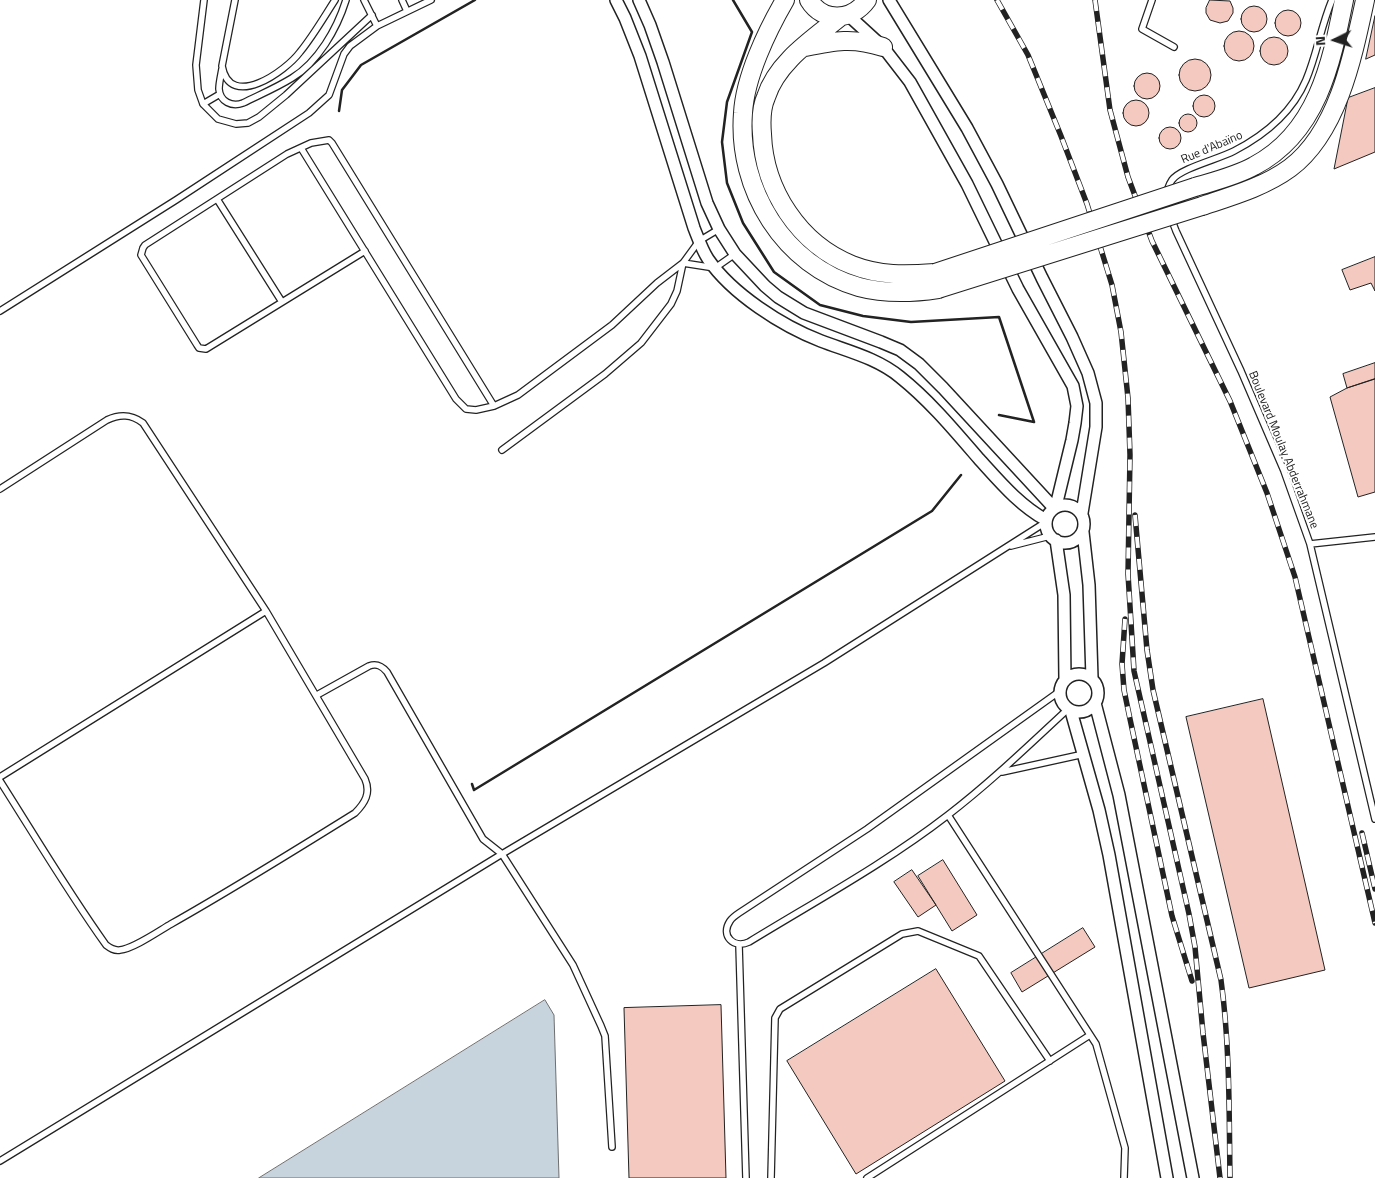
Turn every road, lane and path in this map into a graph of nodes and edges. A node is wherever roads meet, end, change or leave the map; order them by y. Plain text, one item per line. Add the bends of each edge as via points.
1 (204, 0) edge
2 (235, 0) edge
3 (335, 0) edge
4 (346, 0) edge
5 (364, 0) edge
6 (402, 0) edge
7 (431, 0) edge
8 (616, 0) edge
9 (639, 0) edge
10 (785, 0) edge
11 (809, 0) edge
12 (867, 0) edge
13 (889, 0) edge
14 (1152, 0) edge
15 (1332, 0) edge
16 (1344, 0) edge
17 (1365, 0) edge
18 (407, 11) junction
19 (372, 15) junction
20 (844, 16) junction
21 (377, 26) junction
22 (883, 47) junction
23 (1174, 47) dead end
24 (802, 48) junction
25 (223, 60) junction
26 (220, 94) junction
27 (203, 104) junction
28 (300, 148) junction
29 (1168, 186) joint
30 (218, 199) junction
31 (719, 229) junction
32 (699, 240) junction
33 (365, 250) junction
34 (735, 254) junction
35 (683, 263) junction
36 (715, 268) junction
37 (936, 281) junction
38 (282, 302) junction
39 (0, 310) edge
40 (494, 406) junction
41 (502, 450) dead end
42 (0, 489) edge
43 (1055, 507) junction
44 (1082, 513) junction
45 (1046, 521) junction
46 (1083, 532) junction
47 (1375, 537) edge
48 (1053, 538) junction
49 (1310, 544) junction
50 (1004, 547) junction
51 (266, 611) junction
52 (1092, 678) junction
53 (1062, 685) junction
54 (317, 696) junction
55 (1095, 703) junction
56 (1070, 710) junction
57 (1084, 754) junction
58 (1000, 772) junction
59 (0, 779) edge
60 (948, 815) junction
61 (1375, 819) edge
62 (502, 854) junction
63 (739, 946) junction
64 (1090, 1035) junction
65 (1050, 1061) junction
66 (612, 1147) dead end
67 (0, 1161) edge
68 (746, 1178) edge
69 (771, 1178) edge
70 (866, 1178) edge
71 (1124, 1178) edge
72 (1167, 1178) edge
73 (1193, 1178) edge

1 - 27 lane via 196,74
2 - 25 lane
3 - 25 lane via 300,53 267,79 249,87 234,85 226,77
4 - 26 lane via 320,51 293,78 239,105 227,103
5 - 19 lane
6 - 18 lane
7 - 18 lane
8 - 32 street via 640,56
9 - 31 street via 663,62 698,179
10 - 37 main road via 757,59 743,112 747,170 758,200 788,245 830,275 859,287 887,292 914,292
11 - 20 main road via 820,12
12 - 20 main road
13 - 44 street via 967,128 1088,373 1096,403 1096,428
14 - 23 lane via 1142,29
15 - 29 lane, Rue d'Abaïno via 1306,80 1281,118 1254,141 1223,157 1183,171
16 - 37 main road, bridge via 1315,103 1302,125 1268,157 1252,167
17 - 37 main road, bridge via 1338,101 1325,129 1290,168 1263,184 1202,206
18 - 21 lane
19 - 21 lane
19 - 27 lane via 286,95 254,120 236,124 223,122
20 - 22 street
20 - 24 main road
21 - 39 lane via 350,46 329,94 309,113
22 - 24 main road via 863,41 840,40
22 - 43 street via 910,82 931,119 1018,289 1073,386 1077,406 1075,423
24 - 37 main road via 772,82 765,97 761,120 767,169 788,214 829,253 851,265
25 - 26 lane
26 - 27 lane
28 - 30 lane
28 - 33 lane
28 - 40 lane via 318,141 329,140 332,143
29 - 49 lane, Boulevard Moulay Abderrahmane via 1168,208 1176,231 1284,471
30 - 38 lane
30 - 38 lane via 146,245 142,251 143,258 197,345 202,349 209,348
31 - 32 lane
31 - 34 street
32 - 35 lane
32 - 36 street
33 - 38 lane
33 - 40 lane via 461,406 476,410
34 - 36 lane
34 - 43 street via 765,286 804,313 900,350 919,364
35 - 36 lane
35 - 40 lane via 612,325 518,394
35 - 41 lane via 671,304 641,343 605,374
36 - 45 street via 734,288 790,328 873,361 898,375 939,413 1006,490
42 - 51 lane via 107,420 115,416 135,417 143,423
43 - 44 street via 1070,505
43 - 45 street
44 - 46 street
45 - 48 street via 1047,532
45 - 50 lane
46 - 48 street via 1072,542 1063,543
46 - 52 street via 1089,585
47 - 49 lane
48 - 50 lane
48 - 53 street via 1064,595 1066,644
49 - 61 lane, Boulevard Moulay Abderrahmane
50 - 62 lane via 824,663
51 - 54 lane
51 - 59 lane
52 - 53 street via 1081,673 1069,676
52 - 55 street via 1098,689
53 - 56 street via 1062,702
53 - 63 lane via 867,829 731,919 728,934
54 - 59 lane via 365,779 368,791 362,806 247,880 120,950 106,945 74,900
54 - 62 lane via 369,666 383,667 483,839
55 - 56 street via 1083,712
55 - 73 street via 1119,795
56 - 57 street
56 - 58 lane
57 - 58 lane
57 - 72 street via 1109,856
58 - 60 lane
60 - 63 lane via 889,856
60 - 64 lane
62 - 66 lane via 572,965 605,1036
62 - 67 lane
63 - 68 lane
64 - 65 lane
64 - 71 lane via 1096,1044 1125,1148
65 - 69 lane via 979,956 918,931 902,934 780,1009 775,1018
65 - 70 lane

